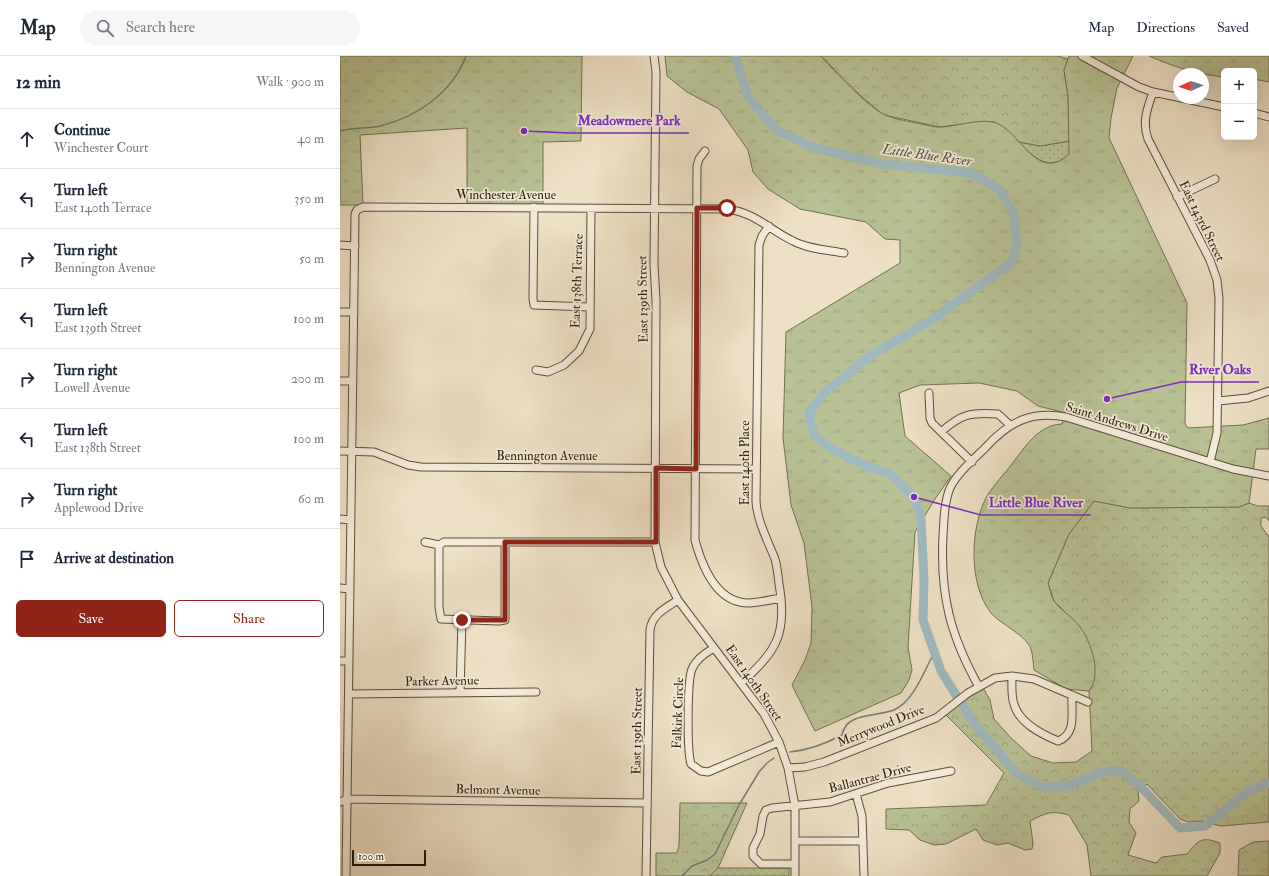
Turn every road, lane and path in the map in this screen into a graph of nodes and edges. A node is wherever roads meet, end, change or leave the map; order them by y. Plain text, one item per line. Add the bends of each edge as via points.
1 (654, 56) edge
2 (1082, 56) edge
3 (1153, 92) junction
4 (1221, 106) edge
5 (1257, 114) edge
6 (1269, 117) edge
7 (705, 151) dead end
8 (1215, 179) dead end
9 (1177, 197) junction
10 (534, 207) junction
11 (655, 207) junction
12 (591, 208) junction
13 (697, 208) junction
14 (769, 226) junction
15 (340, 245) edge
16 (355, 246) junction
17 (844, 253) dead end
18 (589, 307) junction
19 (340, 312) edge
20 (354, 312) junction
21 (536, 370) dead end
22 (340, 381) edge
23 (353, 382) junction
24 (1269, 391) edge
25 (930, 393) dead end
26 (1218, 401) junction
27 (1010, 425) junction
28 (941, 432) junction
29 (351, 450) junction
30 (340, 451) edge
31 (972, 462) junction
32 (1210, 462) junction
33 (656, 468) junction
34 (696, 469) junction
35 (756, 469) junction
36 (1269, 476) edge
37 (340, 519) edge
38 (350, 520) junction
39 (425, 542) dead end
40 (505, 542) junction
41 (656, 542) junction
42 (439, 545) junction
43 (340, 588) edge
44 (350, 589) junction
45 (781, 598) junction
46 (678, 600) junction
47 (462, 620) junction
48 (714, 648) junction
49 (340, 661) edge
50 (349, 661) junction
51 (1012, 676) junction
52 (741, 684) junction
53 (979, 687) junction
54 (536, 692) dead end
55 (460, 693) junction
56 (349, 694) junction
57 (1072, 695) junction
58 (1088, 702) dead end
59 (348, 731) junction
60 (340, 732) edge
61 (778, 742) junction
62 (788, 768) junction
63 (951, 771) dead end
64 (856, 794) junction
65 (348, 799) junction
66 (340, 802) edge
67 (647, 803) junction
68 (795, 806) junction
69 (795, 840) junction
70 (863, 841) junction
71 (795, 864) junction
72 (344, 874) edge
73 (646, 876) edge
74 (795, 876) edge
75 (864, 876) edge

1 - 11 street, East 139th Street
2 - 3 street
3 - 4 street
3 - 9 street, East 143rd Street via 1146,114 1146,131
5 - 6 street
7 - 13 street via 699,159 698,166
8 - 9 street
9 - 26 street, East 143rd Street via 1210,260 1217,280
10 - 12 street, Winchester Avenue
10 - 16 street, Winchester Avenue via 363,207 355,214
10 - 18 street via 534,305
11 - 12 street, Winchester Avenue
11 - 13 street, Winchester Avenue
11 - 33 street, East 139th Street
12 - 18 street, East 138th Terrace
13 - 14 street, Winchester Avenue via 740,211
13 - 34 street
14 - 17 street, Winchester Avenue via 794,242
14 - 35 street, East 140th Place via 759,245
15 - 16 street
16 - 20 street
18 - 21 street, East 138th Terrace via 590,329 579,352 564,365 548,372
19 - 20 street
20 - 23 street
22 - 23 street
23 - 29 street
24 - 26 street via 1248,398
25 - 28 street via 930,418
26 - 32 street, East 143rd Street via 1217,433
27 - 28 street via 998,414 970,414 954,420
27 - 31 street, Saint Andrews Drive
27 - 32 street, Saint Andrews Drive via 1029,417 1053,415
28 - 31 street
29 - 30 street, Bennington Avenue
29 - 33 street, Bennington Avenue via 374,452 408,465 421,467
29 - 38 street
31 - 53 street, Saint Andrews Drive via 951,487 945,502 942,558 950,624 965,662
32 - 36 street, Saint Andrews Drive
33 - 34 street, Bennington Avenue
33 - 41 street, East 139th Street
34 - 35 street, Bennington Avenue
34 - 45 street via 695,540 708,575 722,591 738,601 749,603
35 - 45 street, East 140th Place via 756,509 776,562
37 - 38 street
38 - 44 street
39 - 42 street
40 - 41 street
40 - 42 street via 444,542
40 - 47 street via 505,620
41 - 46 street, East 140th Street via 661,567
42 - 47 street via 441,619
43 - 44 street
44 - 50 street
45 - 52 street, East 140th Place via 782,621 775,645 763,663
46 - 48 street, East 140th Street
46 - 67 street, East 139th Street via 658,613 651,623
47 - 55 street
48 - 52 street, East 140th Street
48 - 61 street, Falkirk Circle via 696,662 690,675 688,752 691,764 696,769 708,772
49 - 50 street
50 - 56 street
51 - 53 street, Merrywood Drive via 994,678
51 - 57 street, Merrywood Drive via 1034,679
51 - 57 street via 1013,704 1018,714 1036,731 1058,742 1065,739 1071,730
52 - 61 street, East 140th Street via 764,714
53 - 62 street, Merrywood Drive via 936,718 824,762
54 - 55 street, Parker Avenue
55 - 56 street, Parker Avenue
56 - 59 street
57 - 58 street, Merrywood Drive
59 - 60 street
59 - 65 street
61 - 62 street, East 140th Street
62 - 68 street, East 140th Street
63 - 64 street, Ballantrae Drive via 888,783
64 - 68 street, Ballantrae Drive via 830,802
64 - 70 street via 862,816
65 - 66 street
65 - 67 street, Belmont Avenue
65 - 72 street
67 - 73 street, East 139th Street
68 - 69 street, East 140th Street
68 - 71 street, Ballantrae Drive via 766,810 752,852 760,864
69 - 70 street
69 - 71 street, East 140th Street
70 - 75 street
71 - 74 street, East 140th Street

